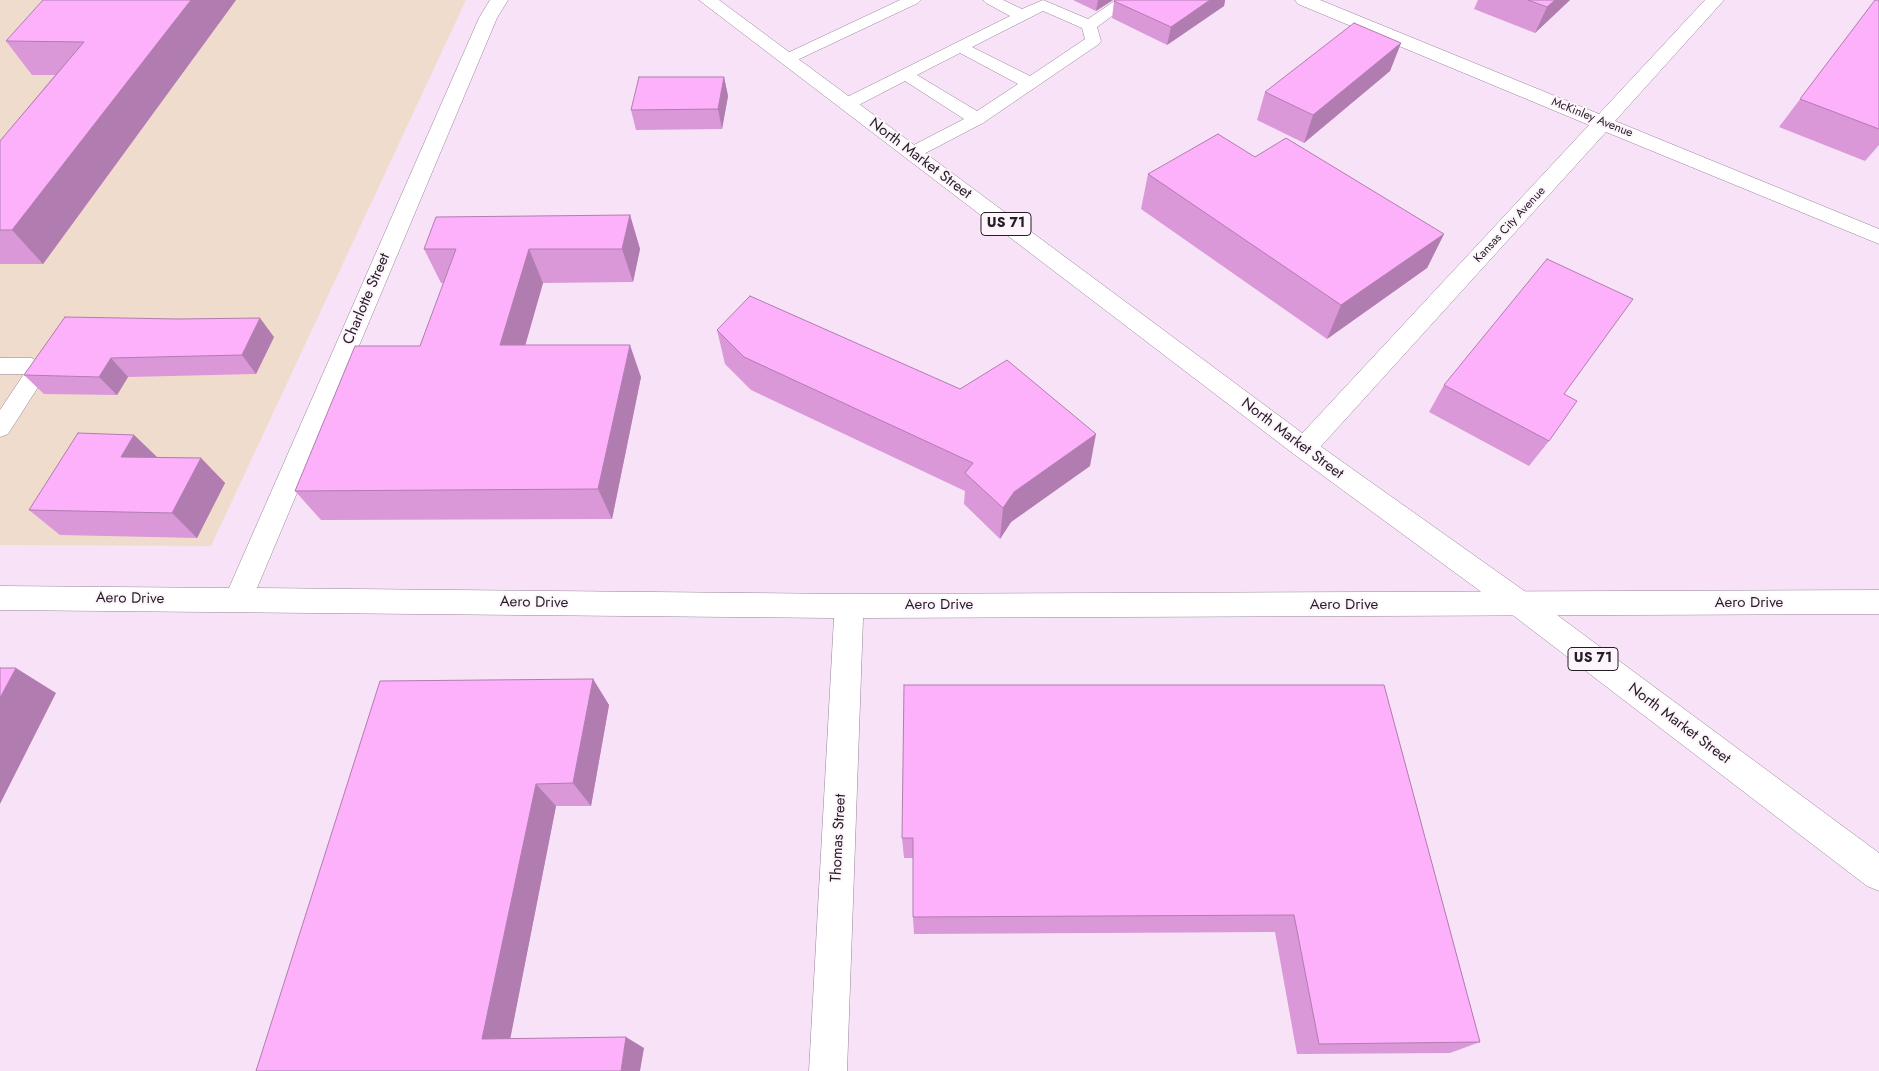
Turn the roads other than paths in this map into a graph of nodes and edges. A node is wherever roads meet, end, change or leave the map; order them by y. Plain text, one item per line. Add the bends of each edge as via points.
1 (499, 0) edge
2 (708, 0) edge
3 (914, 0) edge
4 (991, 0) edge
5 (1126, 0) edge
6 (1304, 0) edge
7 (1715, 0) edge
8 (1023, 16) junction
9 (1089, 26) junction
10 (960, 47) junction
11 (787, 59) junction
12 (906, 75) junction
13 (1030, 83) junction
14 (847, 104) junction
15 (977, 119) junction
16 (1604, 123) junction
17 (912, 153) junction
18 (1879, 238) edge
19 (0, 366) edge
20 (0, 428) edge
21 (1304, 448) junction
22 (0, 598) edge
23 (238, 600) junction
24 (1879, 602) edge
25 (1520, 604) junction
26 (849, 606) junction
27 (1879, 874) edge
28 (828, 1071) edge

1 - 23 street, Charlotte Street via 488,18
2 - 11 street, North Market Street / US 71
3 - 11 lane
4 - 8 lane
5 - 9 lane
6 - 16 street, McKinley Avenue
7 - 16 street, Kansas City Avenue
8 - 9 lane via 1043,5
8 - 10 lane
9 - 13 lane via 1093,41
10 - 12 lane
10 - 13 lane
11 - 14 street, North Market Street / US 71
12 - 14 lane
12 - 15 lane
13 - 15 lane
14 - 17 street, North Market Street / US 71
15 - 17 lane
16 - 18 street, McKinley Avenue
16 - 21 street, Kansas City Avenue
17 - 21 street, North Market Street / US 71
19 - 20 lane via 31,366 38,370
21 - 25 street, North Market Street / US 71
22 - 23 street, Aero Drive
23 - 26 street, Aero Drive
24 - 25 street, Aero Drive
25 - 26 street, Aero Drive
25 - 27 street, North Market Street / US 71
26 - 28 street, Thomas Street

